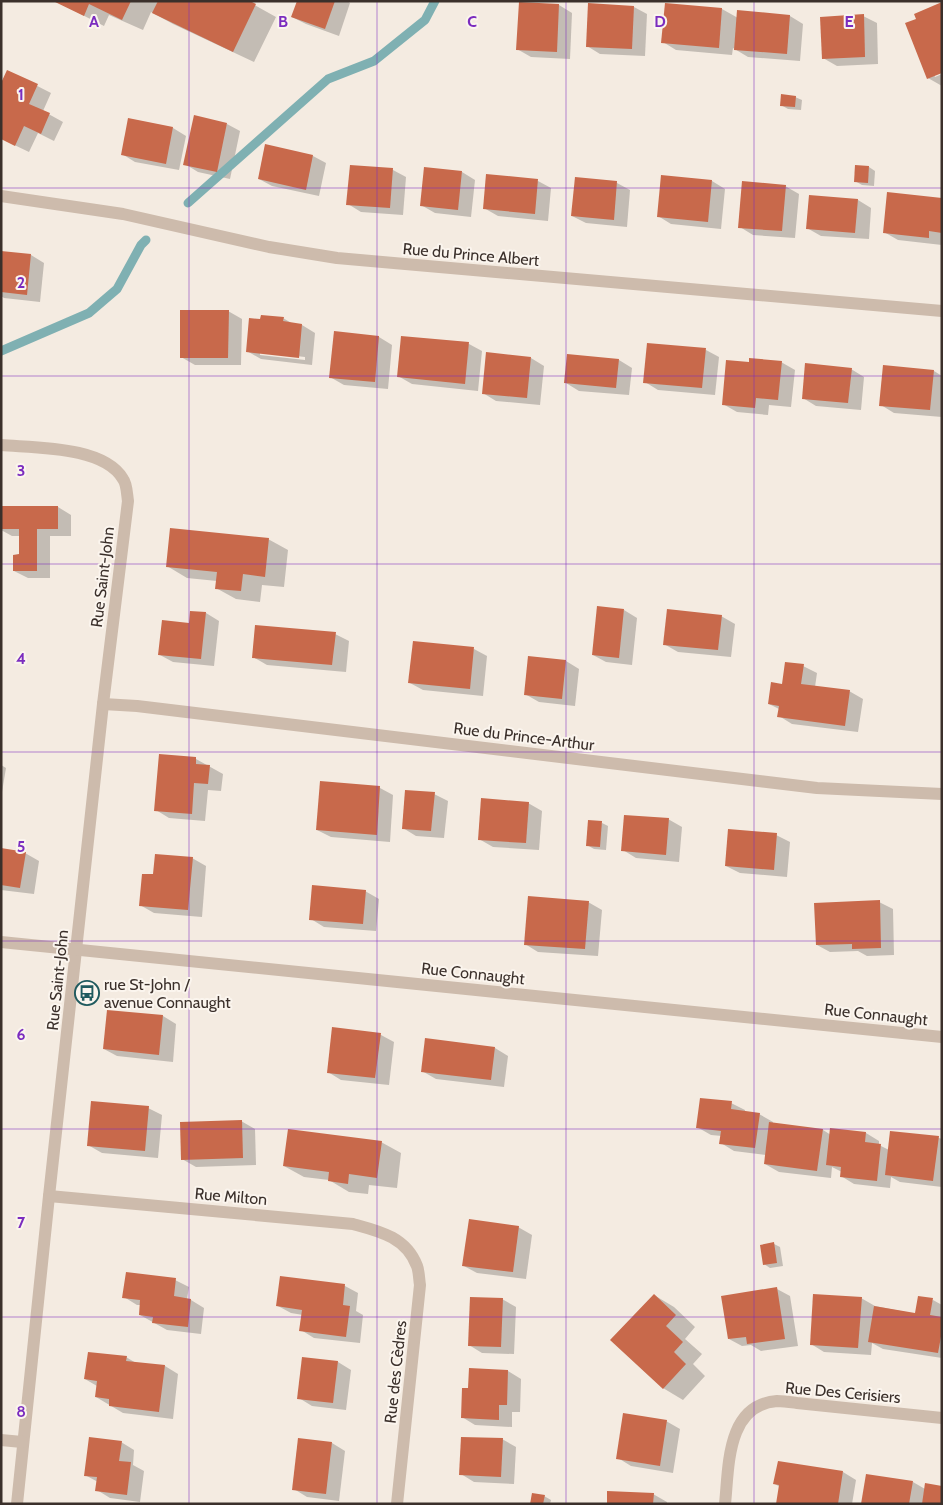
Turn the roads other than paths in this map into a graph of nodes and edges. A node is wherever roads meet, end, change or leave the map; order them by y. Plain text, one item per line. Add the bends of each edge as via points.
1 (1, 196) edge
2 (942, 311) edge
3 (1, 445) edge
4 (103, 704) junction
5 (942, 794) edge
6 (1, 942) edge
7 (76, 949) junction
8 (942, 1037) edge
9 (49, 1196) junction
10 (406, 1246) joint
11 (942, 1418) edge
12 (1, 1440) edge
13 (22, 1442) junction
14 (17, 1504) edge
15 (397, 1504) edge
16 (725, 1504) edge

1 - 2 street, Rue du Prince Albert via 123,214 269,247 337,258
3 - 4 street, Rue Saint-John via 92,456 111,464 124,480 128,501
4 - 5 street, Rue du Prince-Arthur via 817,788
4 - 7 street, Rue Saint-John
6 - 7 street, Rue Connaught
7 - 8 street, Rue Connaught
7 - 9 street, Rue Saint-John
9 - 10 street, Rue Milton via 353,1224 381,1231
9 - 13 street, Rue Saint-John
10 - 15 street, Rue des Cèdres via 417,1266 420,1285
11 - 16 street, Rue Des Cerisiers via 778,1401 769,1403 747,1415 737,1429
12 - 13 street
13 - 14 street, Rue Saint-John

